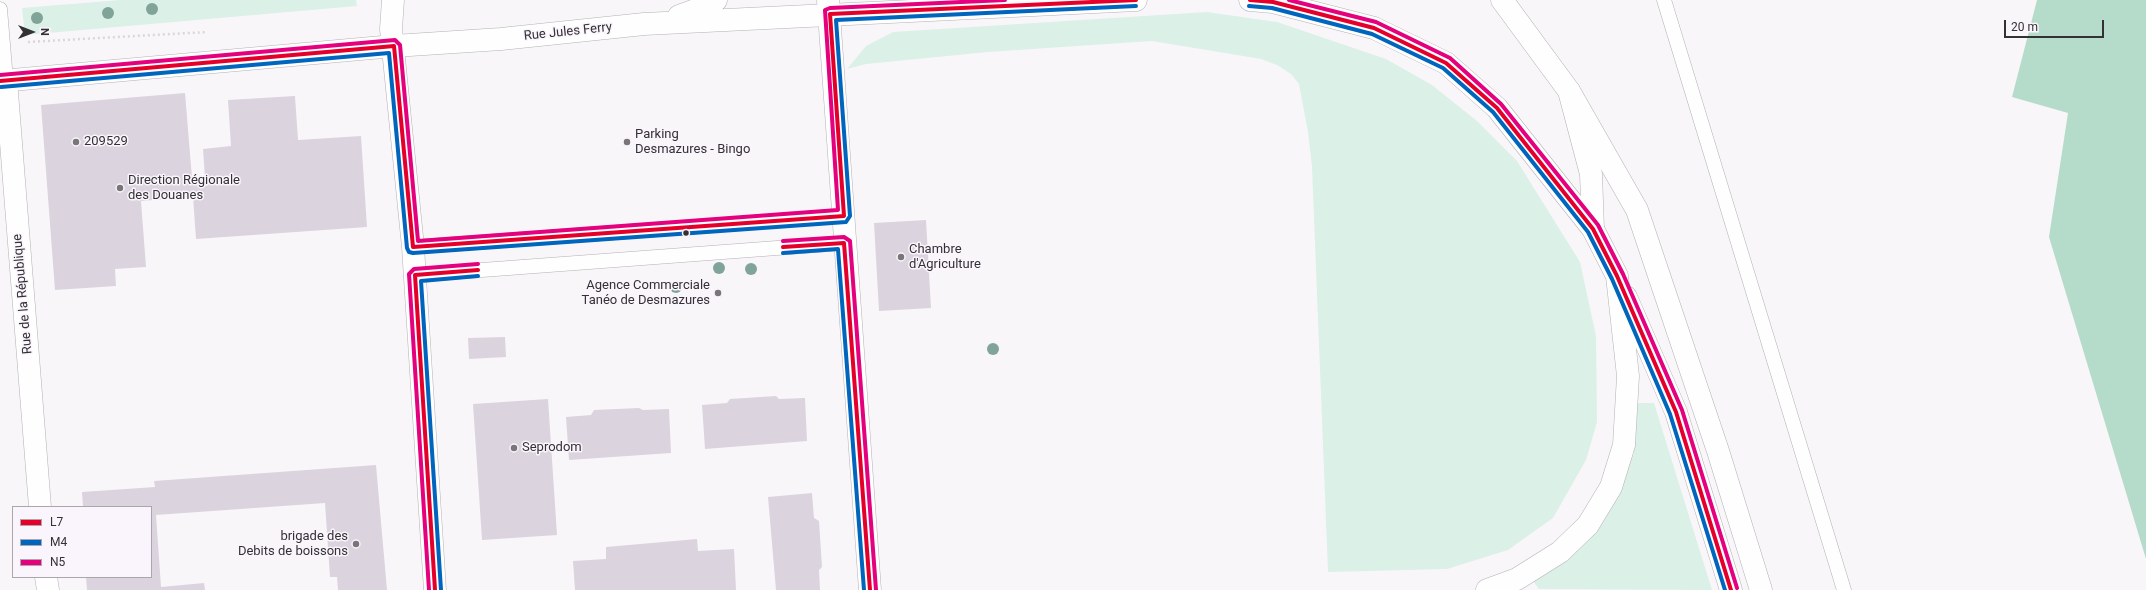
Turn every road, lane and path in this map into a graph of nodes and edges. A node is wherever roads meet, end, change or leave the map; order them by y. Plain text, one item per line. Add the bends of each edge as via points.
1 (392, 0) edge
2 (716, 0) edge
3 (1136, 0) edge
4 (1250, 0) edge
5 (1502, 0) edge
6 (1664, 0) edge
7 (829, 7) edge
8 (0, 9) edge
9 (644, 24) junction
10 (208, 32) dead end
11 (3, 44) junction
12 (394, 46) junction
13 (3, 81) edge
14 (1569, 91) junction
15 (844, 216) junction
16 (1593, 229) junction
17 (844, 243) junction
18 (413, 247) junction
19 (415, 275) junction
20 (1617, 276) junction
21 (40, 506) edge
22 (46, 578) edge
23 (48, 590) edge
24 (435, 590) edge
25 (870, 590) edge
26 (1487, 590) edge
27 (1732, 590) edge
28 (1761, 590) edge
29 (1844, 590) edge

1 - 12 main road via 391,29
2 - 9 main road via 687,14
3 - 7 main road, Rue Jules Ferry
4 - 16 main road via 1273,2 1374,28 1446,63 1497,108
5 - 14 main road
6 - 29 lane
7 - 9 main road, Rue Jules Ferry
7 - 15 main road
8 - 11 lane
9 - 12 main road, Rue Jules Ferry via 501,39
10 - 11 path
11 - 13 lane
12 - 13 main road, Rue Jules Ferry
12 - 18 main road
13 - 21 main road, Rue de la République
14 - 16 main road via 1591,174
14 - 28 main road via 1637,210 1718,451
15 - 17 main road
15 - 18 lane
16 - 20 main road
17 - 19 lane
17 - 25 main road
18 - 19 main road
19 - 24 main road
20 - 26 main road via 1628,376 1624,445 1610,487 1588,525 1560,552 1517,579
20 - 27 main road via 1676,412
22 - 23 main road

